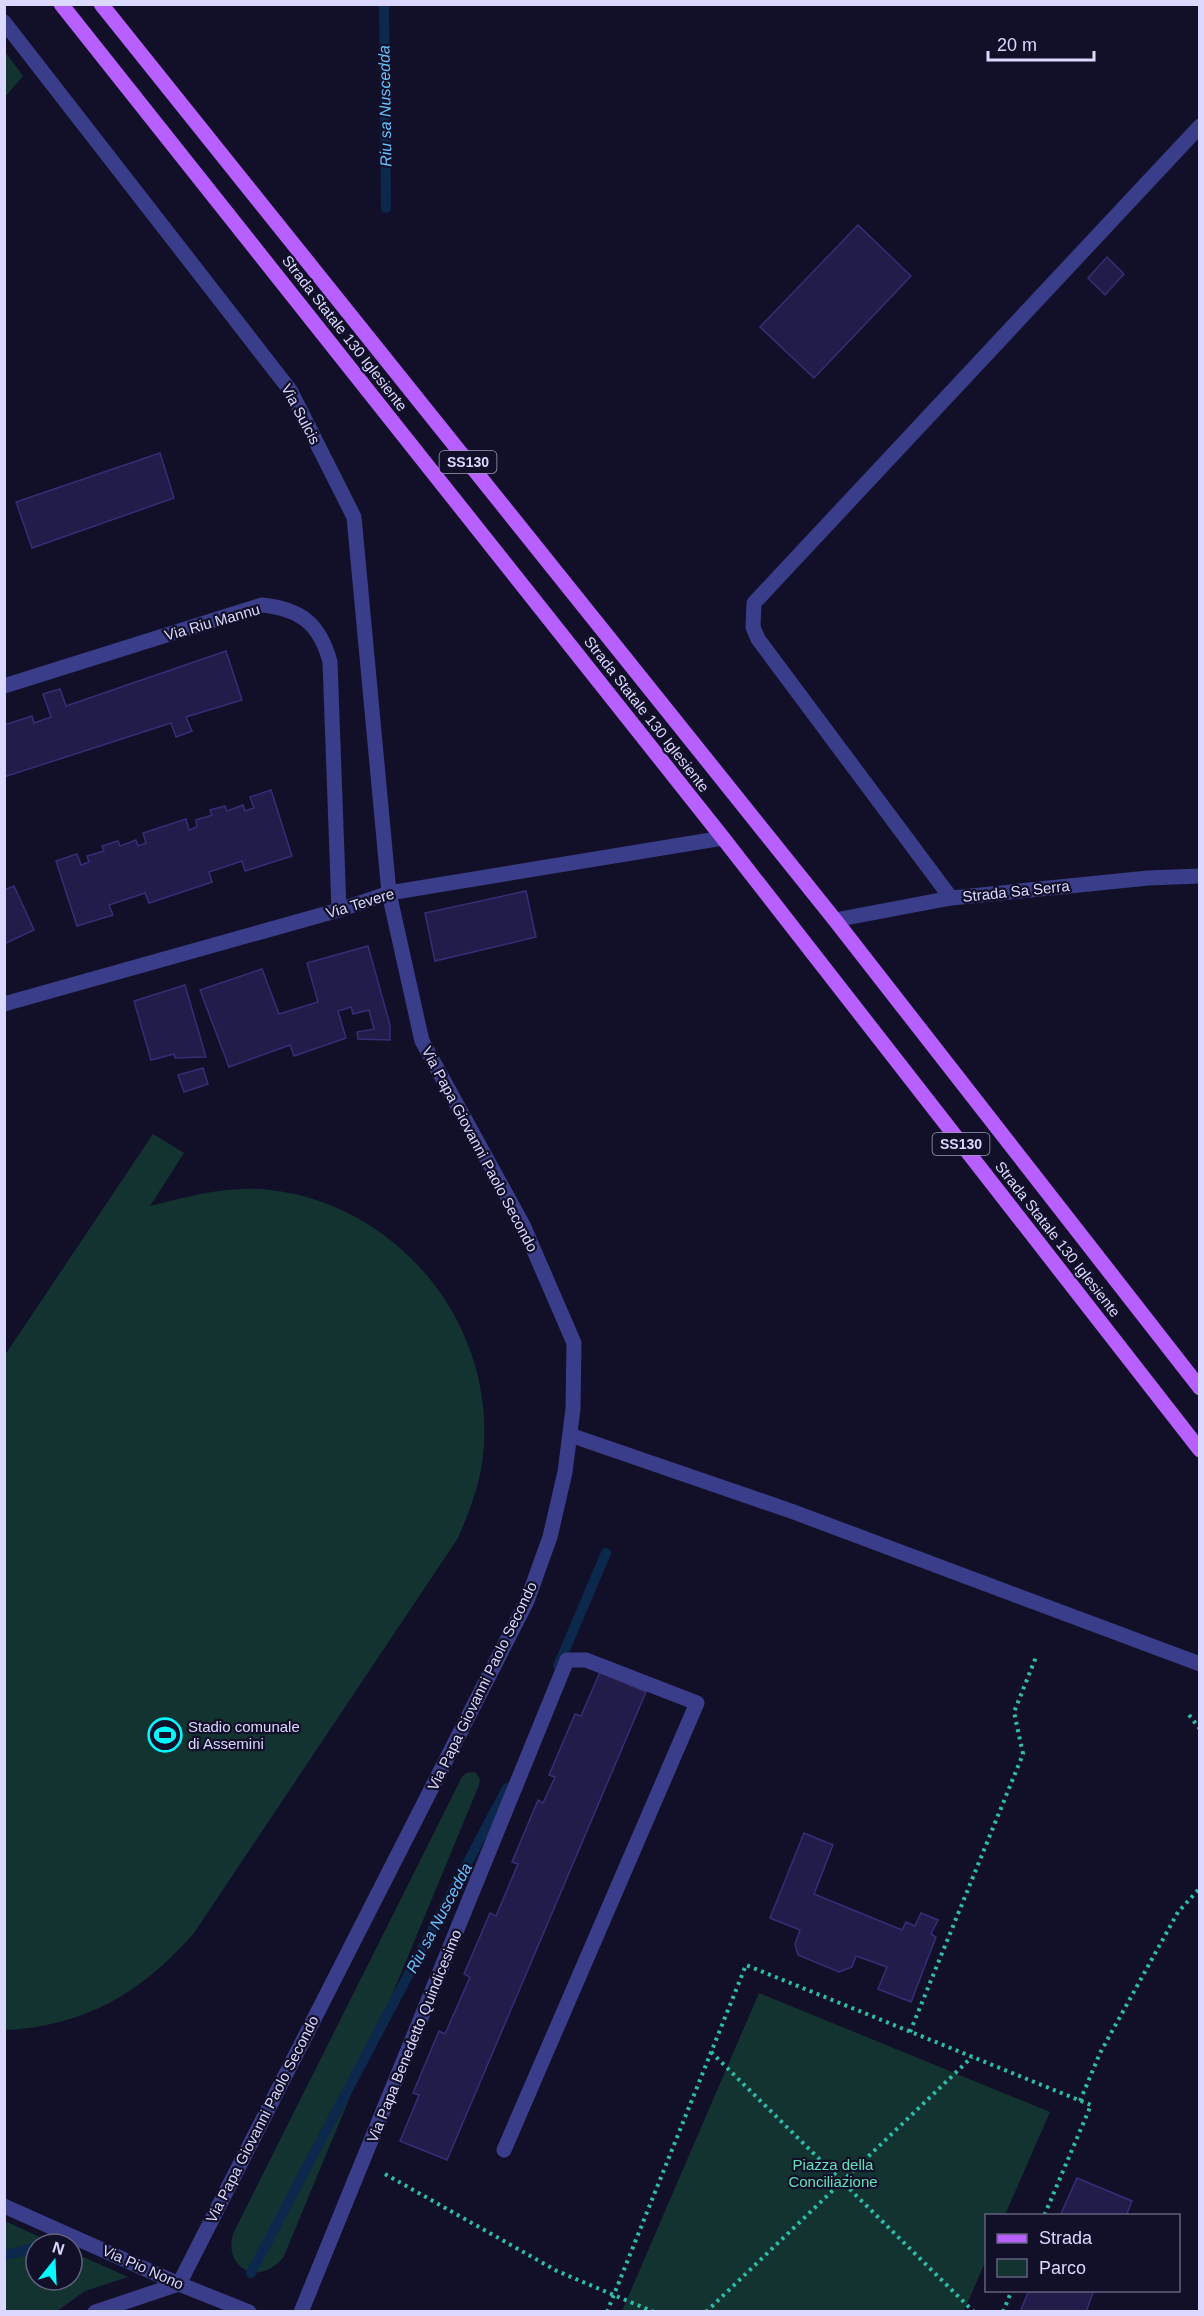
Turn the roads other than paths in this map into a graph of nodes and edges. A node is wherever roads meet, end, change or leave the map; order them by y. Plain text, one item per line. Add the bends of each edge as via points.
1 (61, 4) edge
2 (100, 4) edge
3 (4, 22) edge
4 (1200, 126) edge
5 (4, 686) edge
6 (723, 838) junction
7 (1200, 876) edge
8 (389, 893) junction
9 (951, 897) junction
10 (339, 910) junction
11 (835, 920) junction
12 (4, 1004) edge
13 (1200, 1388) edge
14 (570, 1435) junction
15 (1200, 1450) edge
16 (1200, 1664) edge
17 (504, 2150) dead end
18 (4, 2206) edge
19 (179, 2284) junction
20 (95, 2312) edge
21 (249, 2312) edge
22 (301, 2312) edge

1 - 6 main road, Strada Statale 130 Iglesiente / SS130
2 - 11 main road, Strada Statale 130 Iglesiente / SS130
3 - 8 street, Via Sulcis via 291,390 354,518
4 - 9 street via 754,603 753,627 758,639
5 - 10 street, Via Riu Mannu via 262,605 282,607 301,615 316,629 330,662
6 - 8 street, Via Tevere
6 - 15 main road, Strada Statale 130 Iglesiente / SS130
7 - 9 street, Strada Sa Serra
8 - 10 street, Via Tevere
8 - 14 street, Via Papa Giovanni Paolo Secondo via 422,1041 523,1225 574,1343
9 - 11 street, Strada Sa Serra
10 - 12 street, Via Tevere
11 - 13 main road, Strada Statale 130 Iglesiente / SS130
14 - 16 street via 791,1511
14 - 19 street, Via Papa Giovanni Paolo Secondo via 550,1537 527,1601
17 - 22 street, Via Papa Benedetto Quindicesimo via 697,1703 586,1660 567,1660
18 - 19 street, Via Pio Nono
19 - 20 street
19 - 21 street, Via Pio Nono

